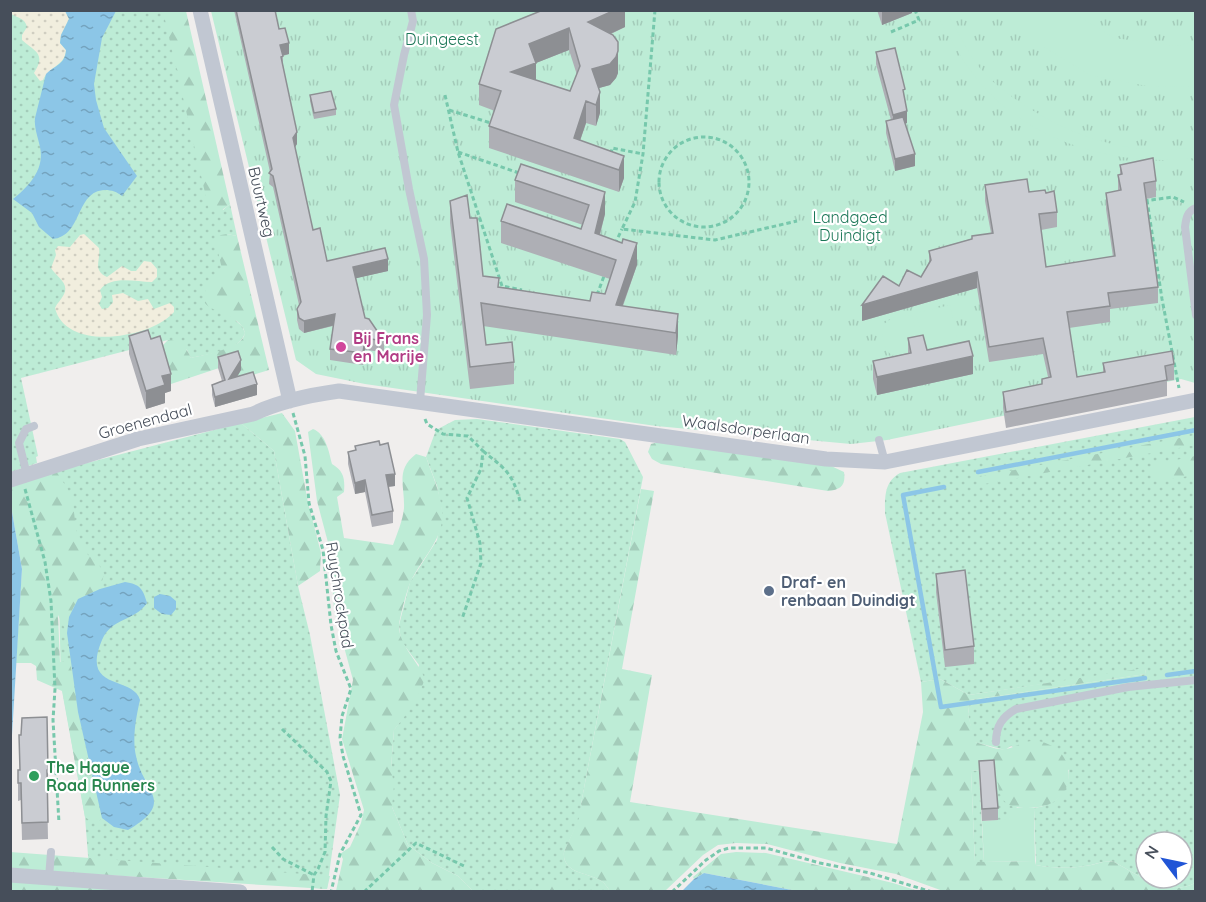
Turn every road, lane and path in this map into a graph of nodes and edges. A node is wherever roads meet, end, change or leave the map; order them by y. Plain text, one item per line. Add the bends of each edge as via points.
1 (200, 10) edge
2 (411, 10) edge
3 (655, 10) edge
4 (915, 10) edge
5 (891, 32) dead end
6 (446, 95) dead end
7 (450, 110) junction
8 (495, 124) edge
9 (459, 152) junction
10 (643, 154) junction
11 (609, 160) edge
12 (523, 174) edge
13 (1147, 200) junction
14 (1136, 202) edge
15 (1193, 208) edge
16 (797, 221) dead end
17 (703, 228) joint
18 (622, 229) junction
19 (612, 250) edge
20 (605, 272) edge
21 (525, 291) edge
22 (1162, 299) junction
23 (1151, 300) edge
24 (594, 305) edge
25 (1196, 315) edge
26 (290, 401) junction
27 (422, 402) junction
28 (1189, 402) edge
29 (34, 426) dead end
30 (879, 440) dead end
31 (483, 451) junction
32 (885, 462) junction
33 (20, 477) edge
34 (520, 501) dead end
35 (462, 619) dead end
36 (1196, 680) edge
37 (282, 729) dead end
38 (996, 742) dead end
39 (59, 823) dead end
40 (272, 848) dead end
41 (51, 852) dead end
42 (464, 866) dead end
43 (10, 875) edge
44 (314, 875) junction
45 (49, 878) junction
46 (240, 891) edge
47 (312, 891) edge
48 (331, 891) edge
49 (364, 891) edge
50 (672, 891) edge
51 (932, 891) edge

1 - 26 street, Buurtweg
2 - 27 lane via 413,21 394,105 424,259 427,315
3 - 10 path
4 - 5 path via 919,20
6 - 7 path
7 - 8 path
7 - 9 path
9 - 12 path
9 - 21 path via 502,286
10 - 11 path via 612,148
10 - 18 path via 635,202
13 - 14 path
13 - 15 path via 1173,197
13 - 22 path
15 - 25 lane via 1185,227
16 - 18 path via 715,240
17 - 17 path via 722,225 737,214 747,198 750,179 745,161 732,146 715,138 696,138 679,145 665,159 659,177 660,195 670,212 685,224
18 - 19 path
20 - 24 path
22 - 23 path
22 - 28 path
26 - 27 street, Waalsdorperlaan via 339,391
26 - 33 street, Groenendaal via 253,414 138,439
26 - 48 path, Ruychrockpad via 305,456 309,503 323,550 336,651 351,689 340,738 361,814 340,854
27 - 31 path via 427,424 443,434 468,436
27 - 32 street, Waalsdorperlaan via 826,459
28 - 32 street, Waalsdorperlaan
29 - 33 lane via 26,429 19,443
30 - 32 lane
31 - 34 path via 515,482
31 - 35 path via 481,469 467,498 480,543 481,563
33 - 39 path via 45,562 51,601 55,688 52,720
36 - 38 lane via 1128,687 1016,709 999,724
37 - 44 path via 327,772 331,781 325,852
40 - 44 path via 300,870
41 - 45 lane
42 - 49 path via 416,843
43 - 45 street
44 - 47 path
45 - 46 street
50 - 51 path via 718,851 766,848

